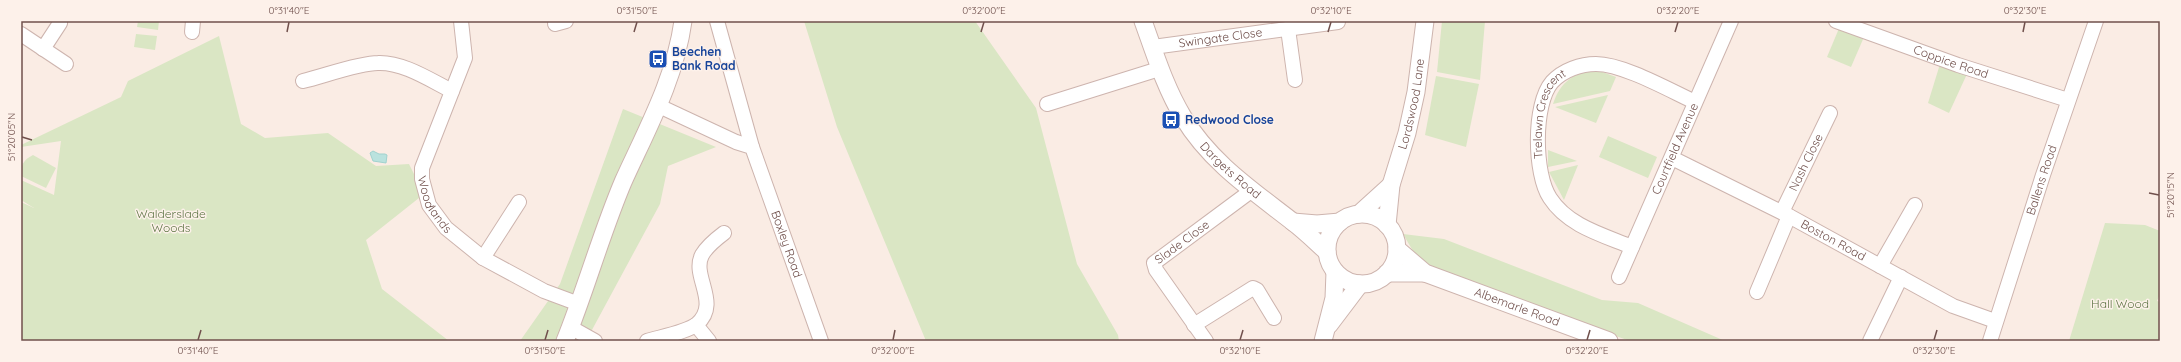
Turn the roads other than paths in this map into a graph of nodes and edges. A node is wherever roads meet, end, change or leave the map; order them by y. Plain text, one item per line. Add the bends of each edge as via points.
1 (59, 21) edge
2 (461, 21) edge
3 (683, 21) edge
4 (717, 21) edge
5 (1143, 21) edge
6 (1425, 21) edge
7 (1731, 21) edge
8 (2096, 21) edge
9 (1338, 22) edge
10 (1843, 22) edge
11 (1288, 29) junction
12 (21, 34) edge
13 (1153, 47) junction
14 (43, 49) junction
15 (66, 64) dead end
16 (1159, 69) junction
17 (1295, 80) dead end
18 (303, 81) dead end
19 (452, 91) junction
20 (2068, 100) junction
21 (1695, 102) junction
22 (1047, 104) dead end
23 (659, 106) junction
24 (1830, 113) dead end
25 (752, 147) junction
26 (1672, 158) junction
27 (1391, 185) junction
28 (1251, 191) junction
29 (518, 202) dead end
30 (1916, 205) dead end
31 (1359, 214) junction
32 (1785, 214) junction
33 (1293, 222) junction
34 (1340, 222) junction
35 (1387, 225) junction
36 (724, 233) dead end
37 (1632, 247) junction
38 (1397, 249) junction
39 (1327, 252) junction
40 (483, 258) junction
41 (1880, 266) junction
42 (1335, 272) junction
43 (1387, 273) junction
44 (1425, 273) junction
45 (1619, 277) dead end
46 (1901, 277) junction
47 (1360, 284) junction
48 (1757, 292) dead end
49 (579, 304) junction
50 (1274, 318) dead end
51 (1995, 321) junction
52 (696, 325) junction
53 (1194, 325) junction
54 (567, 334) edge
55 (1325, 334) edge
56 (595, 341) edge
57 (647, 341) edge
58 (709, 341) edge
59 (821, 341) edge
60 (1206, 341) edge
61 (1609, 341) edge
62 (1870, 341) edge
63 (1990, 341) edge

1 - 14 street
2 - 19 street, Woodlands via 465,58
3 - 23 street via 677,56
4 - 25 street, Boxley Road
5 - 13 street, Dargets Road
6 - 27 street, Lordswood Lane via 1416,92
7 - 21 street, Courtfield Avenue
8 - 20 street, Ballens Road
9 - 11 street, Swingate Close
10 - 20 street, Coppice Road
11 - 13 street, Swingate Close
11 - 17 street
12 - 14 street
13 - 16 street, Dargets Road
14 - 15 street
16 - 22 street
16 - 28 street, Dargets Road via 1183,117 1196,136 1212,155
18 - 19 street via 377,63 392,64
19 - 40 street, Woodlands via 424,158 422,179 429,205 437,218
20 - 51 street, Ballens Road
21 - 26 street, Courtfield Avenue
21 - 37 street, Trelawn Crescent via 1608,65 1596,64 1568,70 1558,76 1548,88 1543,103 1538,139 1540,173 1550,198 1559,210 1580,226
23 - 25 street
23 - 49 street via 623,182 601,237
24 - 32 street, Nash Close
25 - 59 street, Boxley Road
26 - 32 street, Boston Road
26 - 37 street, Courtfield Avenue
27 - 31 street
27 - 35 street, Lordswood Lane
28 - 33 street, Dargets Road
28 - 53 street, Slade Close via 1154,263 1156,270
29 - 40 street
30 - 41 street
31 - 34 street
31 - 35 street via 1374,217
32 - 41 street, Boston Road
32 - 48 street, Nash Close
33 - 34 street
33 - 39 street, Dargets Road
34 - 39 street via 1332,230
35 - 38 street via 1394,236
36 - 52 street via 706,249 700,260 700,272 707,300 705,310
37 - 45 street, Courtfield Avenue
38 - 43 street via 1394,262
38 - 44 street, Albemarle Road
39 - 42 street
40 - 49 street, Woodlands via 544,291
41 - 46 street, Boston Road
42 - 47 street via 1346,280
42 - 55 street via 1334,298
43 - 44 street, Albemarle Road
43 - 47 street via 1379,279
44 - 61 street, Albemarle Road
46 - 51 street, Boston Road via 1953,306
46 - 62 street
47 - 55 street
49 - 54 street
50 - 53 street via 1257,290 1253,288
51 - 63 street, Ballens Road
52 - 57 street
52 - 58 street
53 - 60 street, Slade Close
54 - 56 street

